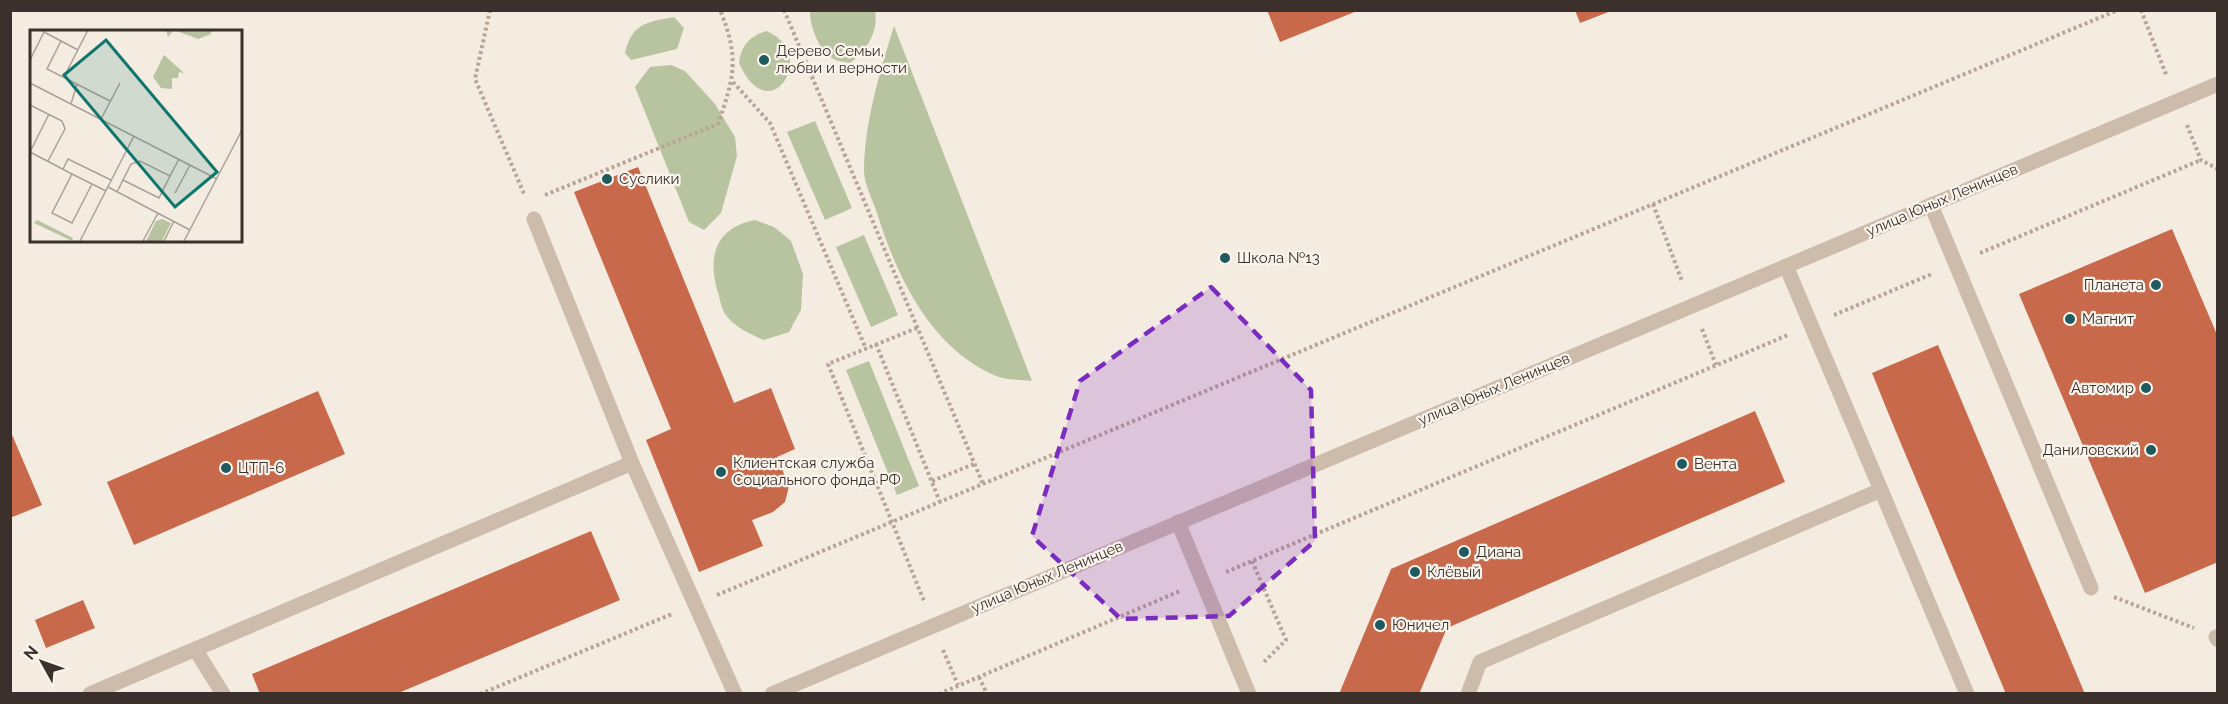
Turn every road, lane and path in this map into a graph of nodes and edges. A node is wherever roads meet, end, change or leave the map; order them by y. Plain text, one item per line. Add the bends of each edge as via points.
1 (490, 10) edge
2 (720, 10) edge
3 (784, 10) edge
4 (2118, 10) edge
5 (733, 81) junction
6 (2217, 84) edge
7 (2217, 169) edge
8 (527, 202) junction
9 (1931, 205) junction
10 (534, 219) joint
11 (1954, 264) junction
12 (1786, 266) junction
13 (1812, 325) junction
14 (917, 328) junction
15 (876, 344) junction
16 (866, 349) junction
17 (632, 463) junction
18 (974, 464) junction
19 (932, 482) junction
20 (982, 484) junction
21 (1881, 490) junction
22 (940, 502) junction
23 (891, 522) junction
24 (1178, 522) junction
25 (1252, 561) junction
26 (1203, 582) junction
27 (2091, 588) joint
28 (695, 604) junction
29 (2217, 639) edge
30 (1286, 640) dead end
31 (195, 649) junction
32 (979, 677) junction
33 (90, 693) edge
34 (223, 693) edge
35 (480, 693) edge
36 (735, 693) edge
37 (772, 693) edge
38 (939, 693) edge
39 (987, 693) edge
40 (1249, 693) edge
41 (1468, 693) edge
42 (1967, 693) edge

1 - 8 path via 475,79
2 - 5 path via 731,37
3 - 14 path
4 - 20 path
5 - 8 path via 718,124
5 - 16 path via 770,123
6 - 9 street, улица Юных Ленинцев
7 - 11 path via 2201,160
8 - 10 path
9 - 11 street
9 - 12 street, улица Юных Ленинцев
10 - 17 street
11 - 13 path
11 - 27 street
12 - 13 street
12 - 24 street, улица Юных Ленинцев
13 - 21 street
13 - 25 path
14 - 15 path
14 - 18 path
15 - 16 path
15 - 19 path
16 - 23 path via 828,364
17 - 28 street
17 - 31 street
18 - 19 path
18 - 20 path
19 - 22 path
20 - 22 path
21 - 41 street via 1480,662
21 - 42 street
22 - 23 path
23 - 28 path
24 - 26 street
24 - 37 street, улица Юных Ленинцев
25 - 26 path
25 - 30 path
26 - 32 path
26 - 40 street
27 - 29 path
28 - 35 path
28 - 36 street
31 - 33 street
31 - 34 street
32 - 38 path
32 - 39 path

